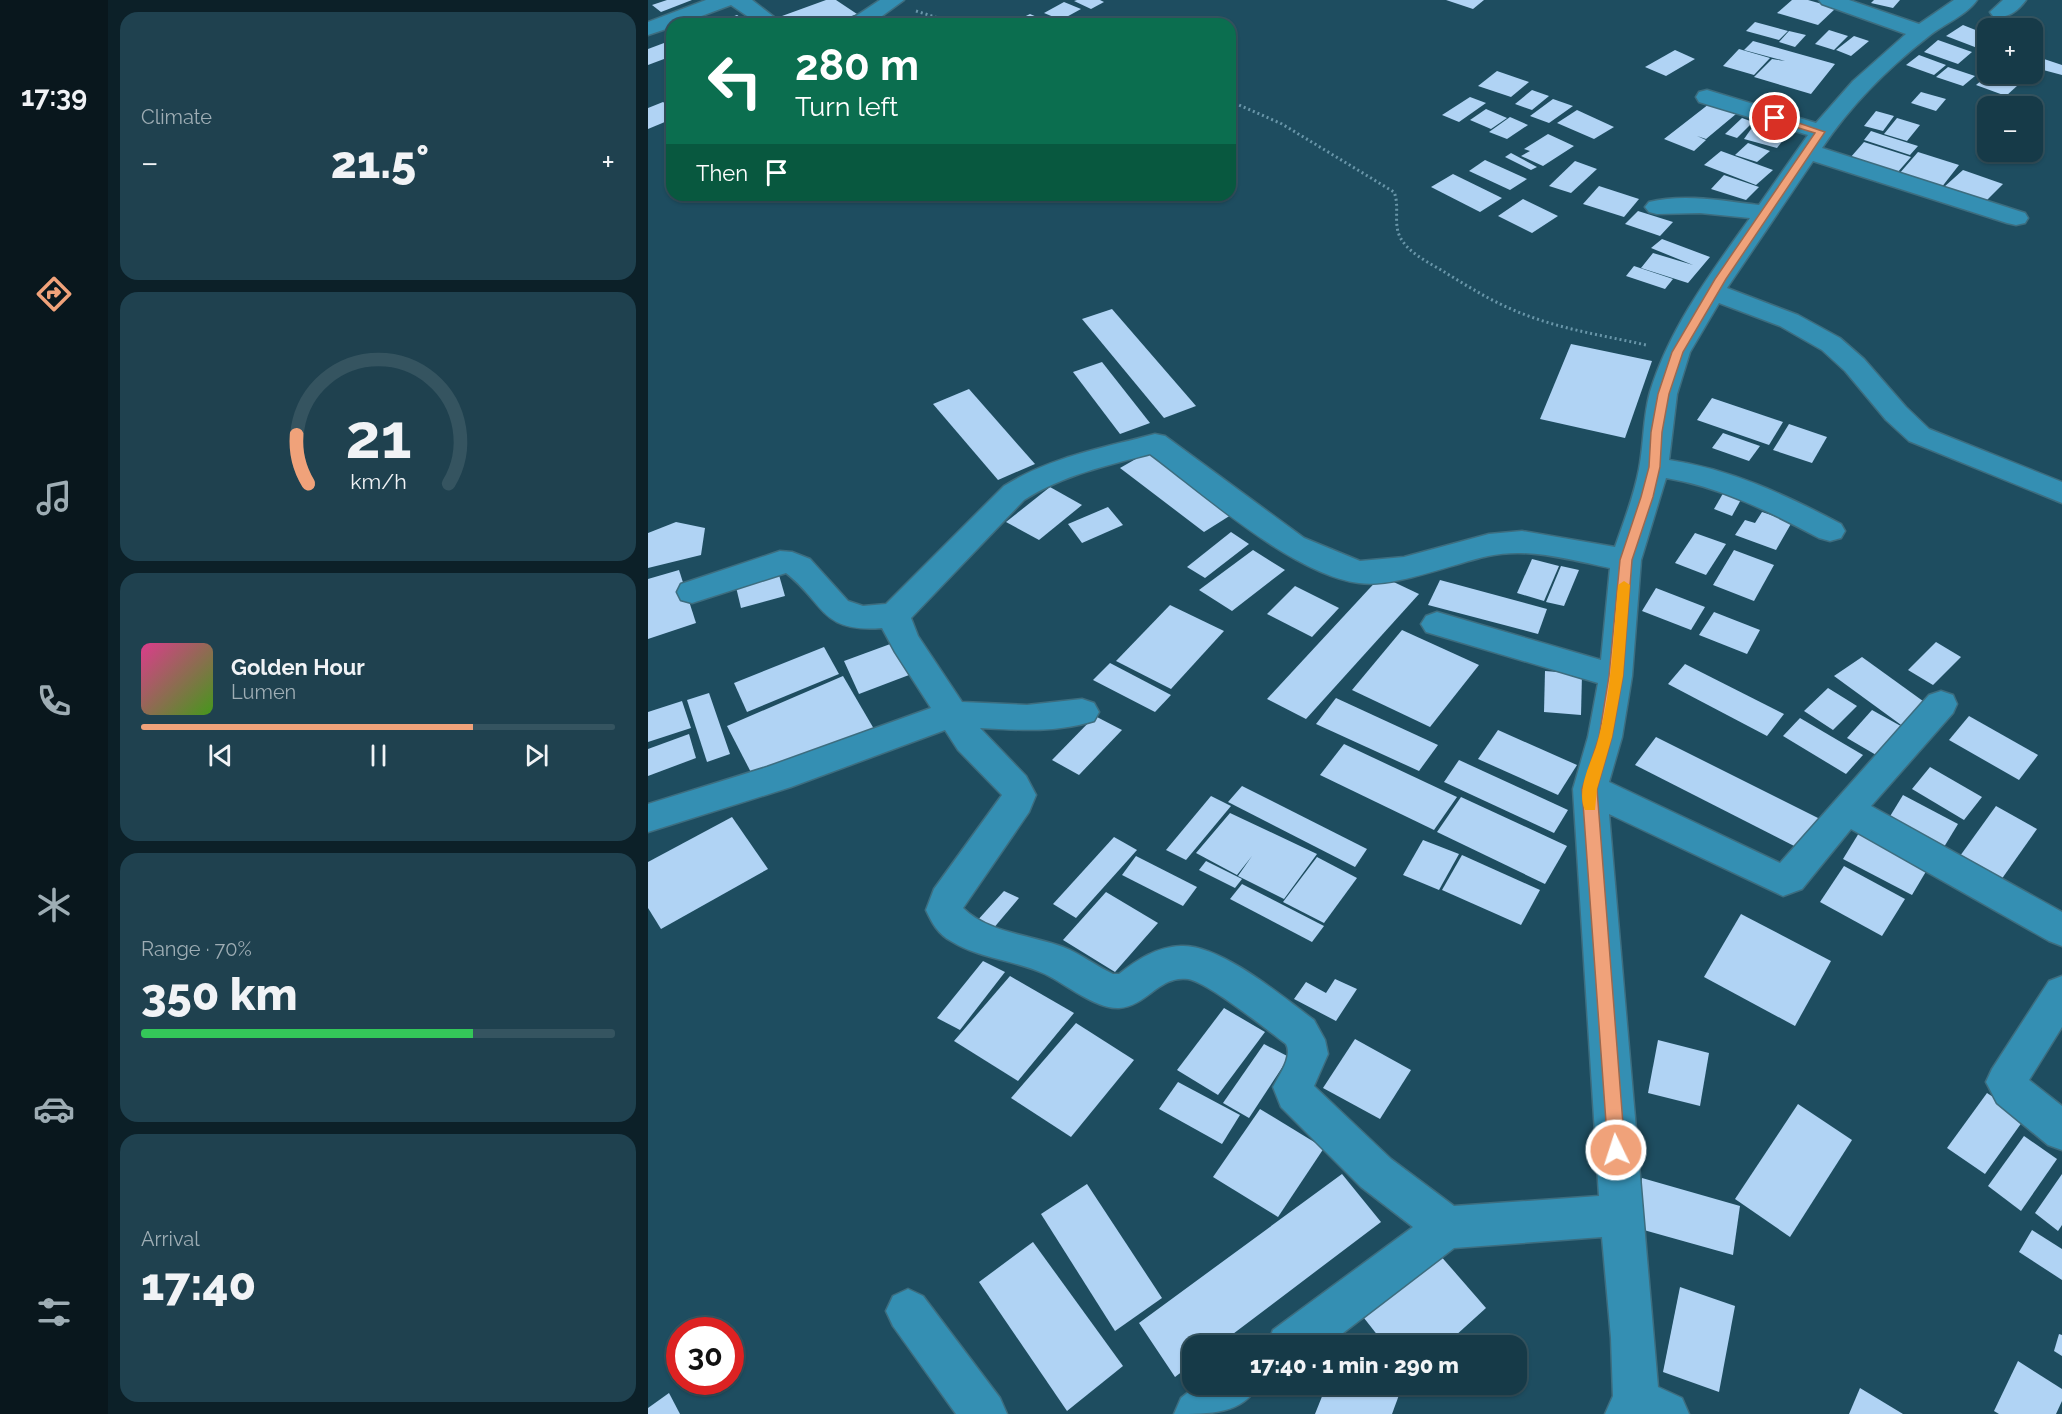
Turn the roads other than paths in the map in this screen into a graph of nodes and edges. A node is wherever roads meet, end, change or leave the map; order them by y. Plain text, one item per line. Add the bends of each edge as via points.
1 (725, 0) edge
2 (738, 0) edge
3 (1829, 0) edge
4 (1967, 0) edge
5 (892, 1) edge
6 (677, 18) edge
7 (764, 18) edge
8 (866, 18) edge
9 (666, 22) edge
10 (648, 29) edge
11 (1921, 32) junction
12 (1707, 97) dead end
13 (1814, 142) junction
14 (1657, 207) dead end
15 (1767, 213) junction
16 (2016, 218) dead end
17 (1712, 291) junction
18 (1654, 467) junction
19 (2062, 493) edge
20 (1830, 531) dead end
21 (1626, 560) junction
22 (692, 592) dead end
23 (895, 615) junction
24 (1437, 624) dead end
25 (1616, 676) junction
26 (1941, 704) dead end
27 (1082, 712) dead end
28 (952, 714) junction
29 (1590, 789) junction
30 (1847, 810) junction
31 (648, 818) edge
32 (2062, 930) edge
33 (2062, 993) edge
34 (2062, 1131) edge
35 (1620, 1215) junction
36 (1447, 1227) junction
37 (908, 1311) dead end
38 (1304, 1335) edge
39 (1222, 1395) edge
40 (1644, 1410) edge
41 (984, 1414) edge
42 (1197, 1414) edge

1 - 6 street
2 - 7 street
3 - 11 street
4 - 11 street
5 - 8 street
9 - 10 street
11 - 13 street via 1861,86
12 - 13 street
13 - 15 street
13 - 16 street
14 - 15 street via 1700,206
15 - 17 street
17 - 18 street via 1677,352 1663,394
17 - 19 street via 1798,325 1831,344 1919,435
18 - 20 street via 1726,481 1772,499
18 - 21 street
21 - 23 street via 1522,541 1489,545 1404,568 1360,572 1293,545 1155,443 1025,484
21 - 25 street
22 - 23 street via 780,562 792,563 837,609 861,618
23 - 28 street via 899,632
24 - 25 street
25 - 29 street
26 - 30 street
27 - 28 street via 1027,718
28 - 31 street via 779,777
28 - 36 street via 970,741 1019,795 947,900 947,919 980,938 1054,960 1118,991 1169,963 1195,964 1212,972 1300,1032 1309,1043 1310,1052 1293,1087 1295,1094 1376,1173
29 - 30 street via 1783,881 1790,878
29 - 35 street
30 - 32 street
33 - 34 street via 2006,1082
35 - 36 street
35 - 40 street
36 - 38 street
37 - 41 street
39 - 42 street

